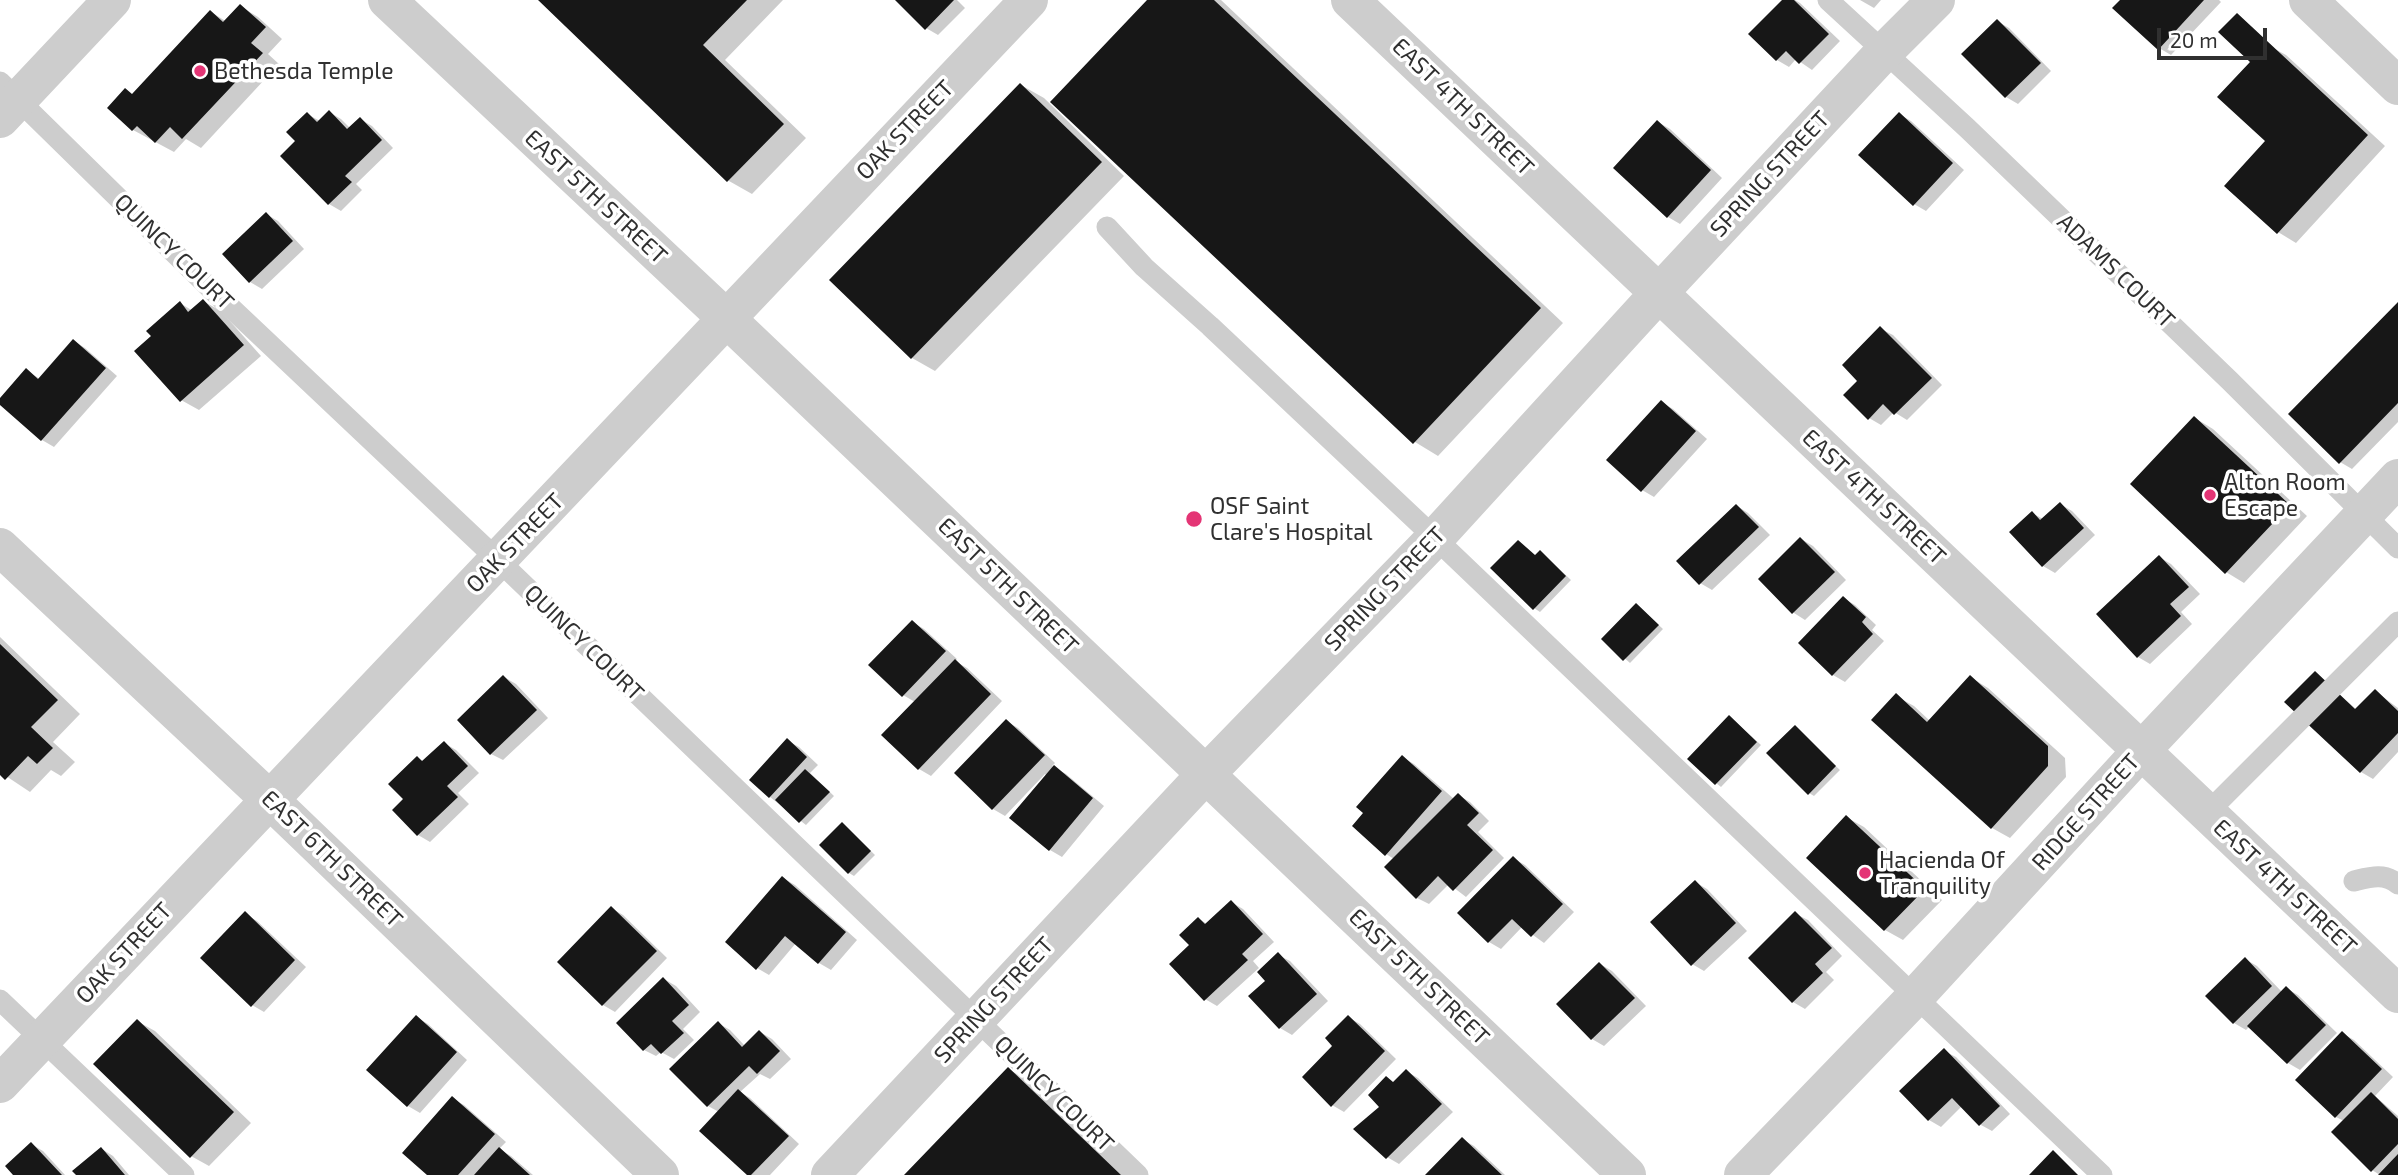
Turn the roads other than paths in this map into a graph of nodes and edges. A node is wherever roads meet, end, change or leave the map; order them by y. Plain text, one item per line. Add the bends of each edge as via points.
1 (112, 0) edge
2 (387, 0) edge
3 (1029, 0) edge
4 (1350, 0) edge
5 (1828, 0) edge
6 (1936, 0) edge
7 (2308, 0) edge
8 (1884, 52) junction
9 (2398, 86) edge
10 (6, 100) edge
11 (1107, 228) dead end
12 (1659, 293) junction
13 (727, 319) junction
14 (2398, 478) edge
15 (2363, 515) junction
16 (1435, 538) junction
17 (0, 547) edge
18 (2398, 548) edge
19 (499, 561) junction
20 (2398, 622) edge
21 (2141, 751) junction
22 (1206, 774) junction
23 (269, 799) junction
24 (2207, 813) junction
25 (2354, 881) dead end
26 (2398, 884) edge
27 (2398, 994) edge
28 (1915, 997) junction
29 (0, 1000) edge
30 (976, 1019) junction
31 (43, 1040) junction
32 (0, 1084) edge
33 (184, 1175) edge
34 (660, 1175) edge
35 (830, 1175) edge
36 (1138, 1175) edge
37 (1627, 1175) edge
38 (1743, 1175) edge
39 (2102, 1175) edge

1 - 10 street
2 - 13 street, EAST 5TH STREET
3 - 13 street, OAK STREET
4 - 12 street, EAST 4TH STREET
5 - 8 lane, ADAMS COURT
6 - 8 street, SPRING STREET
7 - 9 street
8 - 12 street, SPRING STREET
8 - 15 lane, ADAMS COURT via 2229,380
10 - 19 lane, QUINCY COURT
11 - 16 lane
12 - 16 street, SPRING STREET
12 - 21 street, EAST 4TH STREET
13 - 19 street, OAK STREET
13 - 22 street, EAST 5TH STREET
14 - 15 street, RIDGE STREET
15 - 18 lane, ADAMS COURT
15 - 21 street, RIDGE STREET
16 - 22 street, SPRING STREET
16 - 28 lane
17 - 23 street, EAST 6TH STREET
19 - 23 street, OAK STREET
19 - 30 lane, QUINCY COURT
20 - 24 lane
21 - 24 street, EAST 4TH STREET
21 - 28 street, RIDGE STREET
22 - 30 street, SPRING STREET
22 - 37 street, EAST 5TH STREET
23 - 31 street, OAK STREET
23 - 34 street, EAST 6TH STREET
24 - 27 street, EAST 4TH STREET
25 - 26 lane via 2381,876
28 - 38 street, RIDGE STREET
28 - 39 lane
29 - 31 lane
30 - 35 street, SPRING STREET
30 - 36 lane, QUINCY COURT
31 - 32 street, OAK STREET
31 - 33 lane

